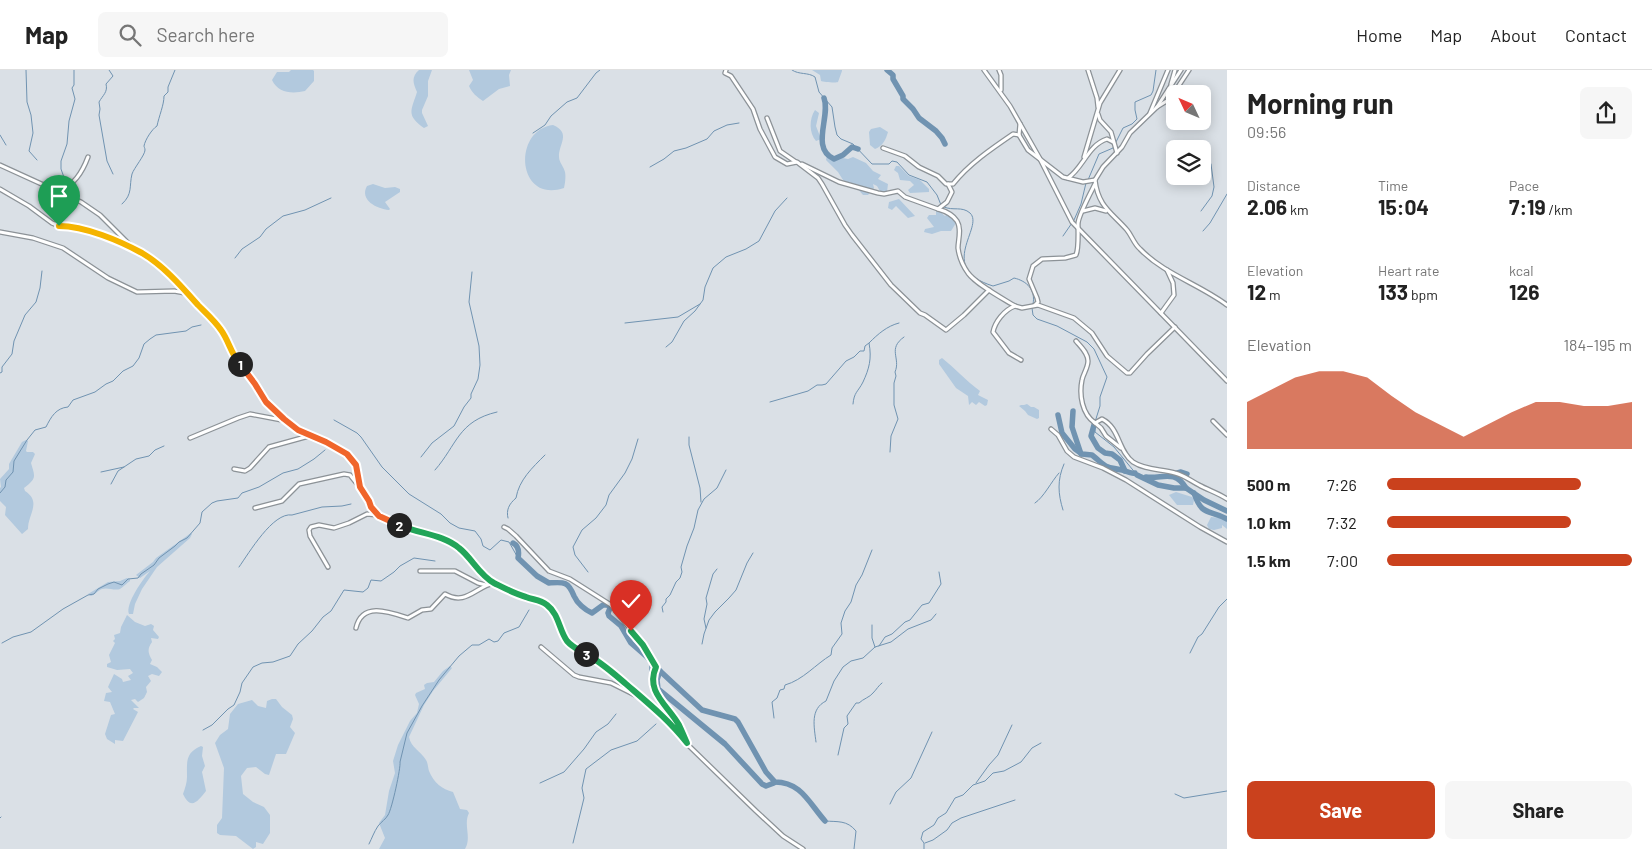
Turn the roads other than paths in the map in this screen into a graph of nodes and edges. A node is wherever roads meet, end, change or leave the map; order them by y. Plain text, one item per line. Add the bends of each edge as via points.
1 (726, 70) edge
2 (984, 70) edge
3 (999, 70) edge
4 (1088, 70) edge
5 (1120, 70) edge
6 (1168, 70) edge
7 (1175, 70) edge
8 (1181, 70) edge
9 (1189, 70) edge
10 (1171, 85) edge
11 (1172, 85) edge
12 (1000, 91) junction
13 (1166, 94) edge
14 (1157, 107) junction
15 (1098, 113) junction
16 (1148, 116) junction
17 (767, 118) dead end
18 (1020, 123) junction
19 (1019, 135) junction
20 (1114, 142) junction
21 (883, 148) dead end
22 (1117, 153) junction
23 (88, 157) dead end
24 (1039, 157) junction
25 (1084, 158) junction
26 (797, 162) junction
27 (0, 165) edge
28 (1068, 178) junction
29 (1096, 181) junction
30 (948, 184) junction
31 (0, 189) edge
32 (57, 192) junction
33 (938, 209) junction
34 (1082, 212) junction
35 (1109, 212) junction
36 (1079, 229) junction
37 (0, 232) edge
38 (142, 254) junction
39 (1167, 269) junction
40 (989, 290) junction
41 (193, 298) junction
42 (1227, 305) edge
43 (1015, 306) junction
44 (1035, 306) junction
45 (1161, 313) junction
46 (1175, 327) junction
47 (1076, 341) dead end
48 (1021, 360) dead end
49 (1227, 381) edge
50 (287, 421) junction
51 (1213, 421) dead end
52 (1094, 422) junction
53 (1051, 429) dead end
54 (1227, 435) edge
55 (310, 436) junction
56 (190, 438) dead end
57 (1122, 449) junction
58 (234, 469) dead end
59 (360, 487) junction
60 (1227, 499) edge
61 (255, 508) dead end
62 (379, 516) junction
63 (504, 527) dead end
64 (1227, 542) edge
65 (328, 567) dead end
66 (420, 571) dead end
67 (495, 583) junction
68 (487, 585) junction
69 (356, 628) dead end
70 (541, 647) dead end
71 (648, 702) junction
72 (687, 743) junction
73 (803, 849) edge

1 - 26 street via 725,74 731,76 753,109 775,157 787,164
2 - 12 street
3 - 12 street
4 - 15 street
5 - 15 street via 1100,103
6 - 16 street
7 - 10 street
8 - 11 street
9 - 14 street via 1170,99
12 - 18 street
13 - 14 street
14 - 16 street
15 - 20 street
15 - 25 street
16 - 22 street via 1130,133
17 - 26 street via 780,151
18 - 19 street
18 - 24 street
19 - 24 street via 1028,150
19 - 30 street via 1013,134 1001,142 953,184
20 - 22 street
20 - 25 street via 1101,141
21 - 30 street via 905,156
22 - 29 street via 1103,167
23 - 32 street via 79,177
24 - 28 street
24 - 36 street via 1072,222
25 - 28 street
26 - 33 street via 840,182 884,194 898,192
26 - 40 street via 822,184 845,225 891,285 920,313 942,328 949,328
27 - 32 street
28 - 29 street
29 - 34 street
29 - 35 street via 1097,193
30 - 33 street via 952,192
31 - 38 street via 52,223 87,230
32 - 38 street via 81,202 100,215
33 - 40 street via 958,222 958,250 965,268 974,280
34 - 35 street via 1095,208
34 - 36 street
35 - 39 street via 1146,256
36 - 44 street via 1076,255 1042,259 1033,266 1029,279 1038,302
36 - 45 street
37 - 41 street via 63,248 108,278 137,292 174,291
38 - 41 street
39 - 42 street
39 - 45 street via 1174,295
40 - 43 street
41 - 50 street via 223,333 236,359 266,402
43 - 44 street
43 - 48 street via 1003,314 993,332 1009,353
44 - 46 street via 1074,318 1092,333 1107,356 1127,373
45 - 46 street
46 - 49 street
47 - 52 street via 1086,353 1088,363 1082,378 1083,410
50 - 55 street
50 - 56 street via 250,414
51 - 54 street
52 - 57 street
52 - 57 street via 1102,419 1110,423
53 - 64 street via 1074,457 1126,480
55 - 58 street via 269,447 250,468 245,471
55 - 59 street via 347,454 356,465
57 - 60 street via 1138,465 1182,475
59 - 61 street via 350,475 344,474 299,484 282,500
59 - 62 street
62 - 65 street via 366,514 334,528 319,525 308,530
62 - 67 street via 410,530 448,541 461,549 484,576
63 - 72 street via 549,571 570,578 611,605 654,663 656,667 652,675 656,694 678,724
66 - 68 street via 455,571
67 - 68 street
67 - 71 street via 547,605 555,614 566,640 574,648 600,662
68 - 69 street via 468,597 445,594 431,609 408,618 386,611 369,612 360,617
70 - 71 street via 574,675 616,685
71 - 72 street
72 - 73 street via 774,827

